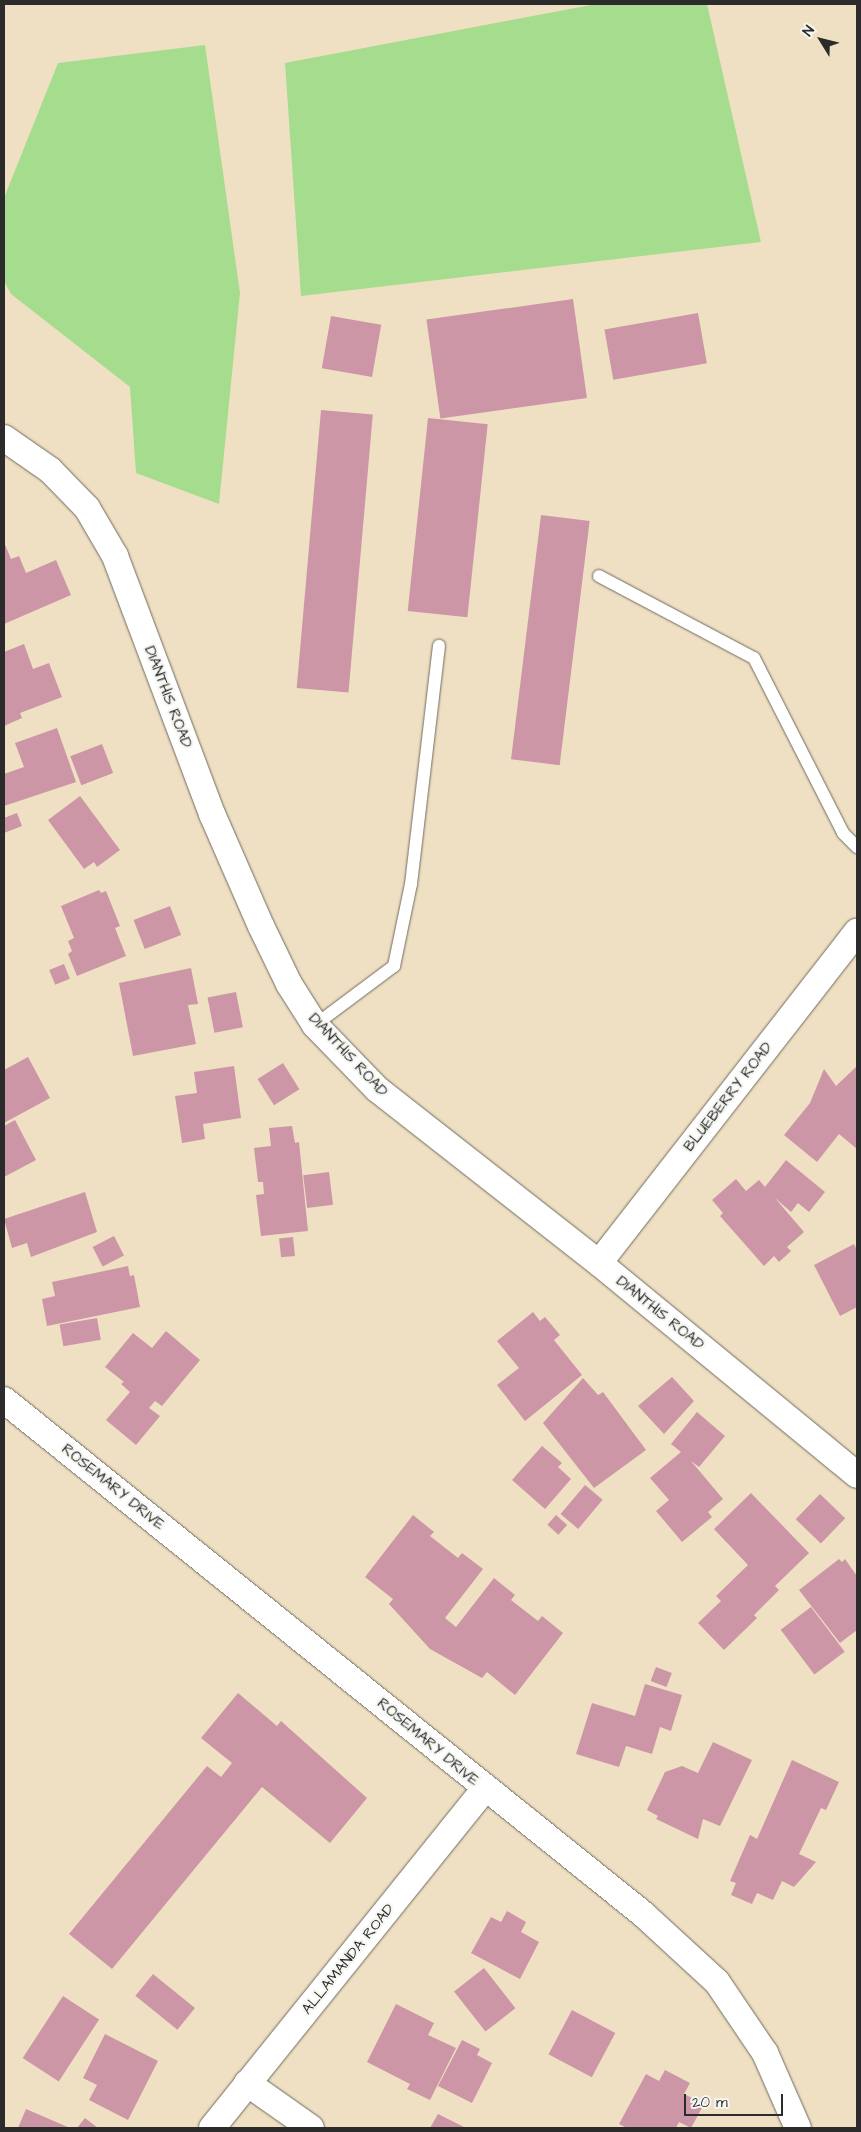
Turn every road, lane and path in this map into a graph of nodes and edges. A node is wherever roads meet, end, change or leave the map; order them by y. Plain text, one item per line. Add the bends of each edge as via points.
1 (4, 438) edge
2 (599, 576) dead end
3 (439, 646) dead end
4 (857, 847) edge
5 (857, 931) edge
6 (315, 1025) junction
7 (599, 1263) junction
8 (4, 1400) edge
9 (857, 1475) edge
10 (485, 1789) junction
11 (247, 2083) junction
12 (212, 2128) edge
13 (311, 2128) edge
14 (798, 2128) edge

1 - 6 street, DIANTHIS ROAD via 50,470 87,508 115,556 216,822 260,926 289,984
2 - 4 lane via 754,658 842,833
3 - 6 lane via 412,884 394,966
5 - 7 street, BLUEBERRY ROAD
6 - 7 street, DIANTHIS ROAD via 377,1089
7 - 9 street, DIANTHIS ROAD
8 - 10 street, ROSEMARY DRIVE
10 - 11 street, ALLAMANDA ROAD
10 - 14 street, ROSEMARY DRIVE via 643,1914 717,1982 765,2052
11 - 12 street, ALLAMANDA ROAD
11 - 13 street

